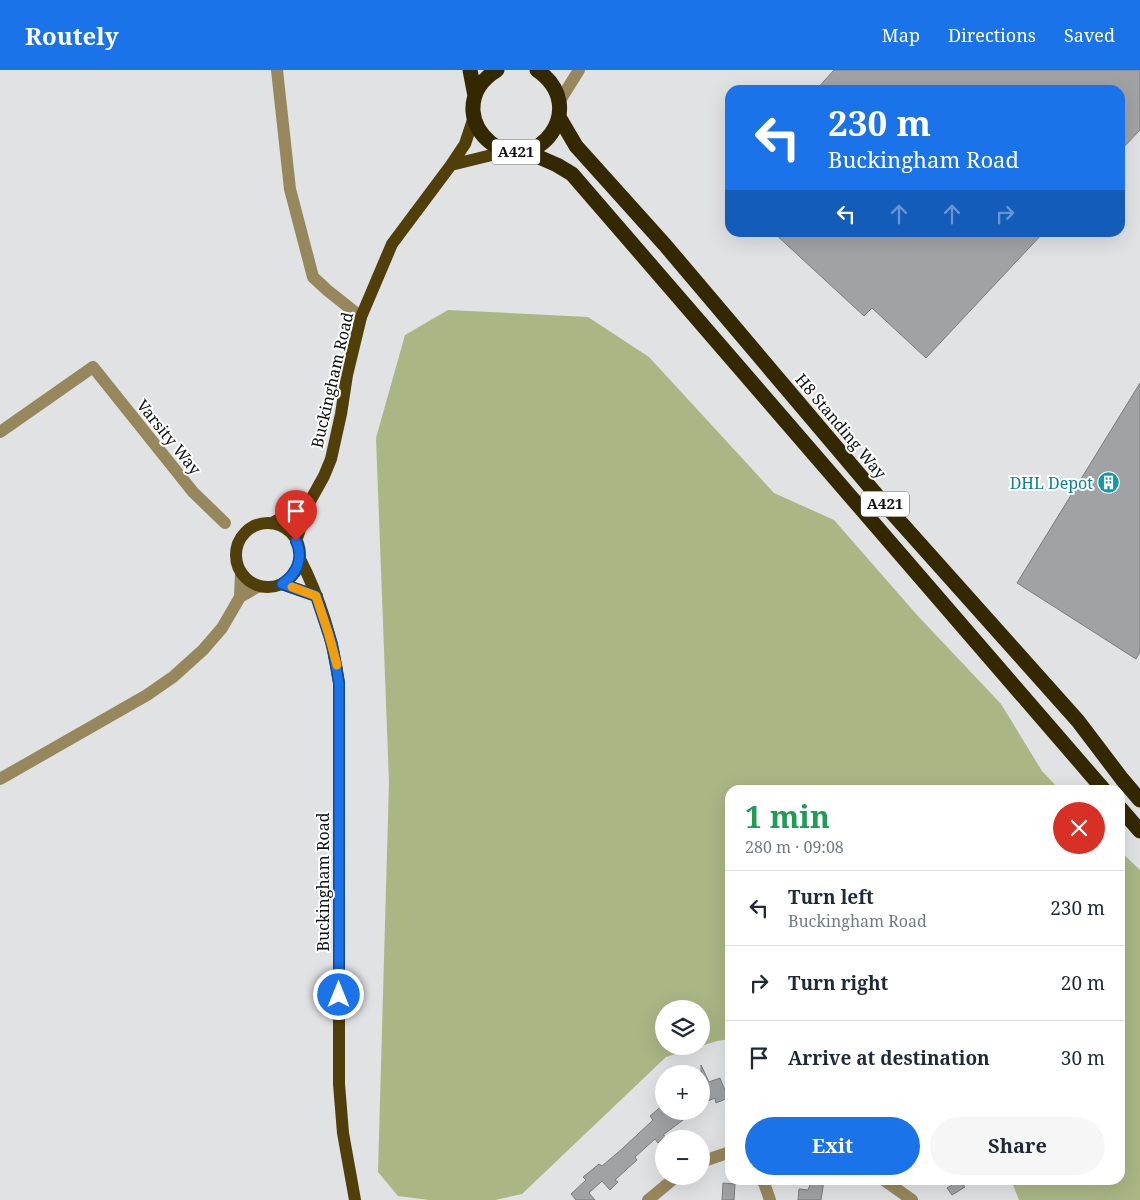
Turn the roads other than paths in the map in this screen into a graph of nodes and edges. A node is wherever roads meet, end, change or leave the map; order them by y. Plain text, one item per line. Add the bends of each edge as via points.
1 (277, 70) edge
2 (470, 70) edge
3 (497, 70) edge
4 (538, 70) edge
5 (578, 70) edge
6 (475, 96) junction
7 (559, 110) junction
8 (474, 117) junction
9 (508, 151) junction
10 (524, 151) junction
11 (451, 165) junction
12 (362, 316) junction
13 (0, 432) edge
14 (310, 503) junction
15 (225, 523) dead end
16 (272, 523) junction
17 (296, 541) junction
18 (300, 559) junction
19 (241, 573) junction
20 (282, 584) junction
21 (260, 586) junction
22 (316, 596) junction
23 (240, 597) junction
24 (0, 779) edge
25 (1100, 785) edge
26 (1140, 800) edge
27 (1125, 814) edge
28 (1139, 830) edge
29 (725, 1154) edge
30 (710, 1159) edge
31 (666, 1185) edge
32 (765, 1185) edge
33 (891, 1185) edge
34 (355, 1200) edge
35 (648, 1200) edge
36 (770, 1200) edge
37 (912, 1200) edge

1 - 12 street via 290,189 313,277
2 - 6 highway
3 - 6 highway via 480,84
4 - 7 highway, A421 via 556,89
5 - 7 street
6 - 8 highway
7 - 10 highway, A421 via 555,129 547,140
7 - 26 highway, H8 Standing Way / A421 via 576,146 886,506 1078,721
8 - 9 highway, A421 via 486,139
8 - 11 main road, Buckingham Road via 464,144
9 - 10 highway, A421
9 - 11 main road
10 - 25 highway, A421 via 572,174
11 - 12 main road, Buckingham Road via 392,244
12 - 14 main road, Buckingham Road via 333,452
13 - 15 street, Varsity Way via 92,367 193,492
14 - 16 main road
14 - 17 main road, Buckingham Road
16 - 17 main road via 290,531
16 - 19 main road via 260,523 241,536 236,558
17 - 18 main road
18 - 20 main road via 294,574
18 - 22 main road, Buckingham Road
19 - 21 main road
19 - 23 street
20 - 21 main road
20 - 22 main road
21 - 23 street
22 - 34 main road, Buckingham Road via 332,644 339,683 339,1084 343,1133
23 - 24 street via 222,628 172,677 147,695
27 - 28 highway
29 - 30 street
31 - 35 street
32 - 36 street
33 - 37 street

